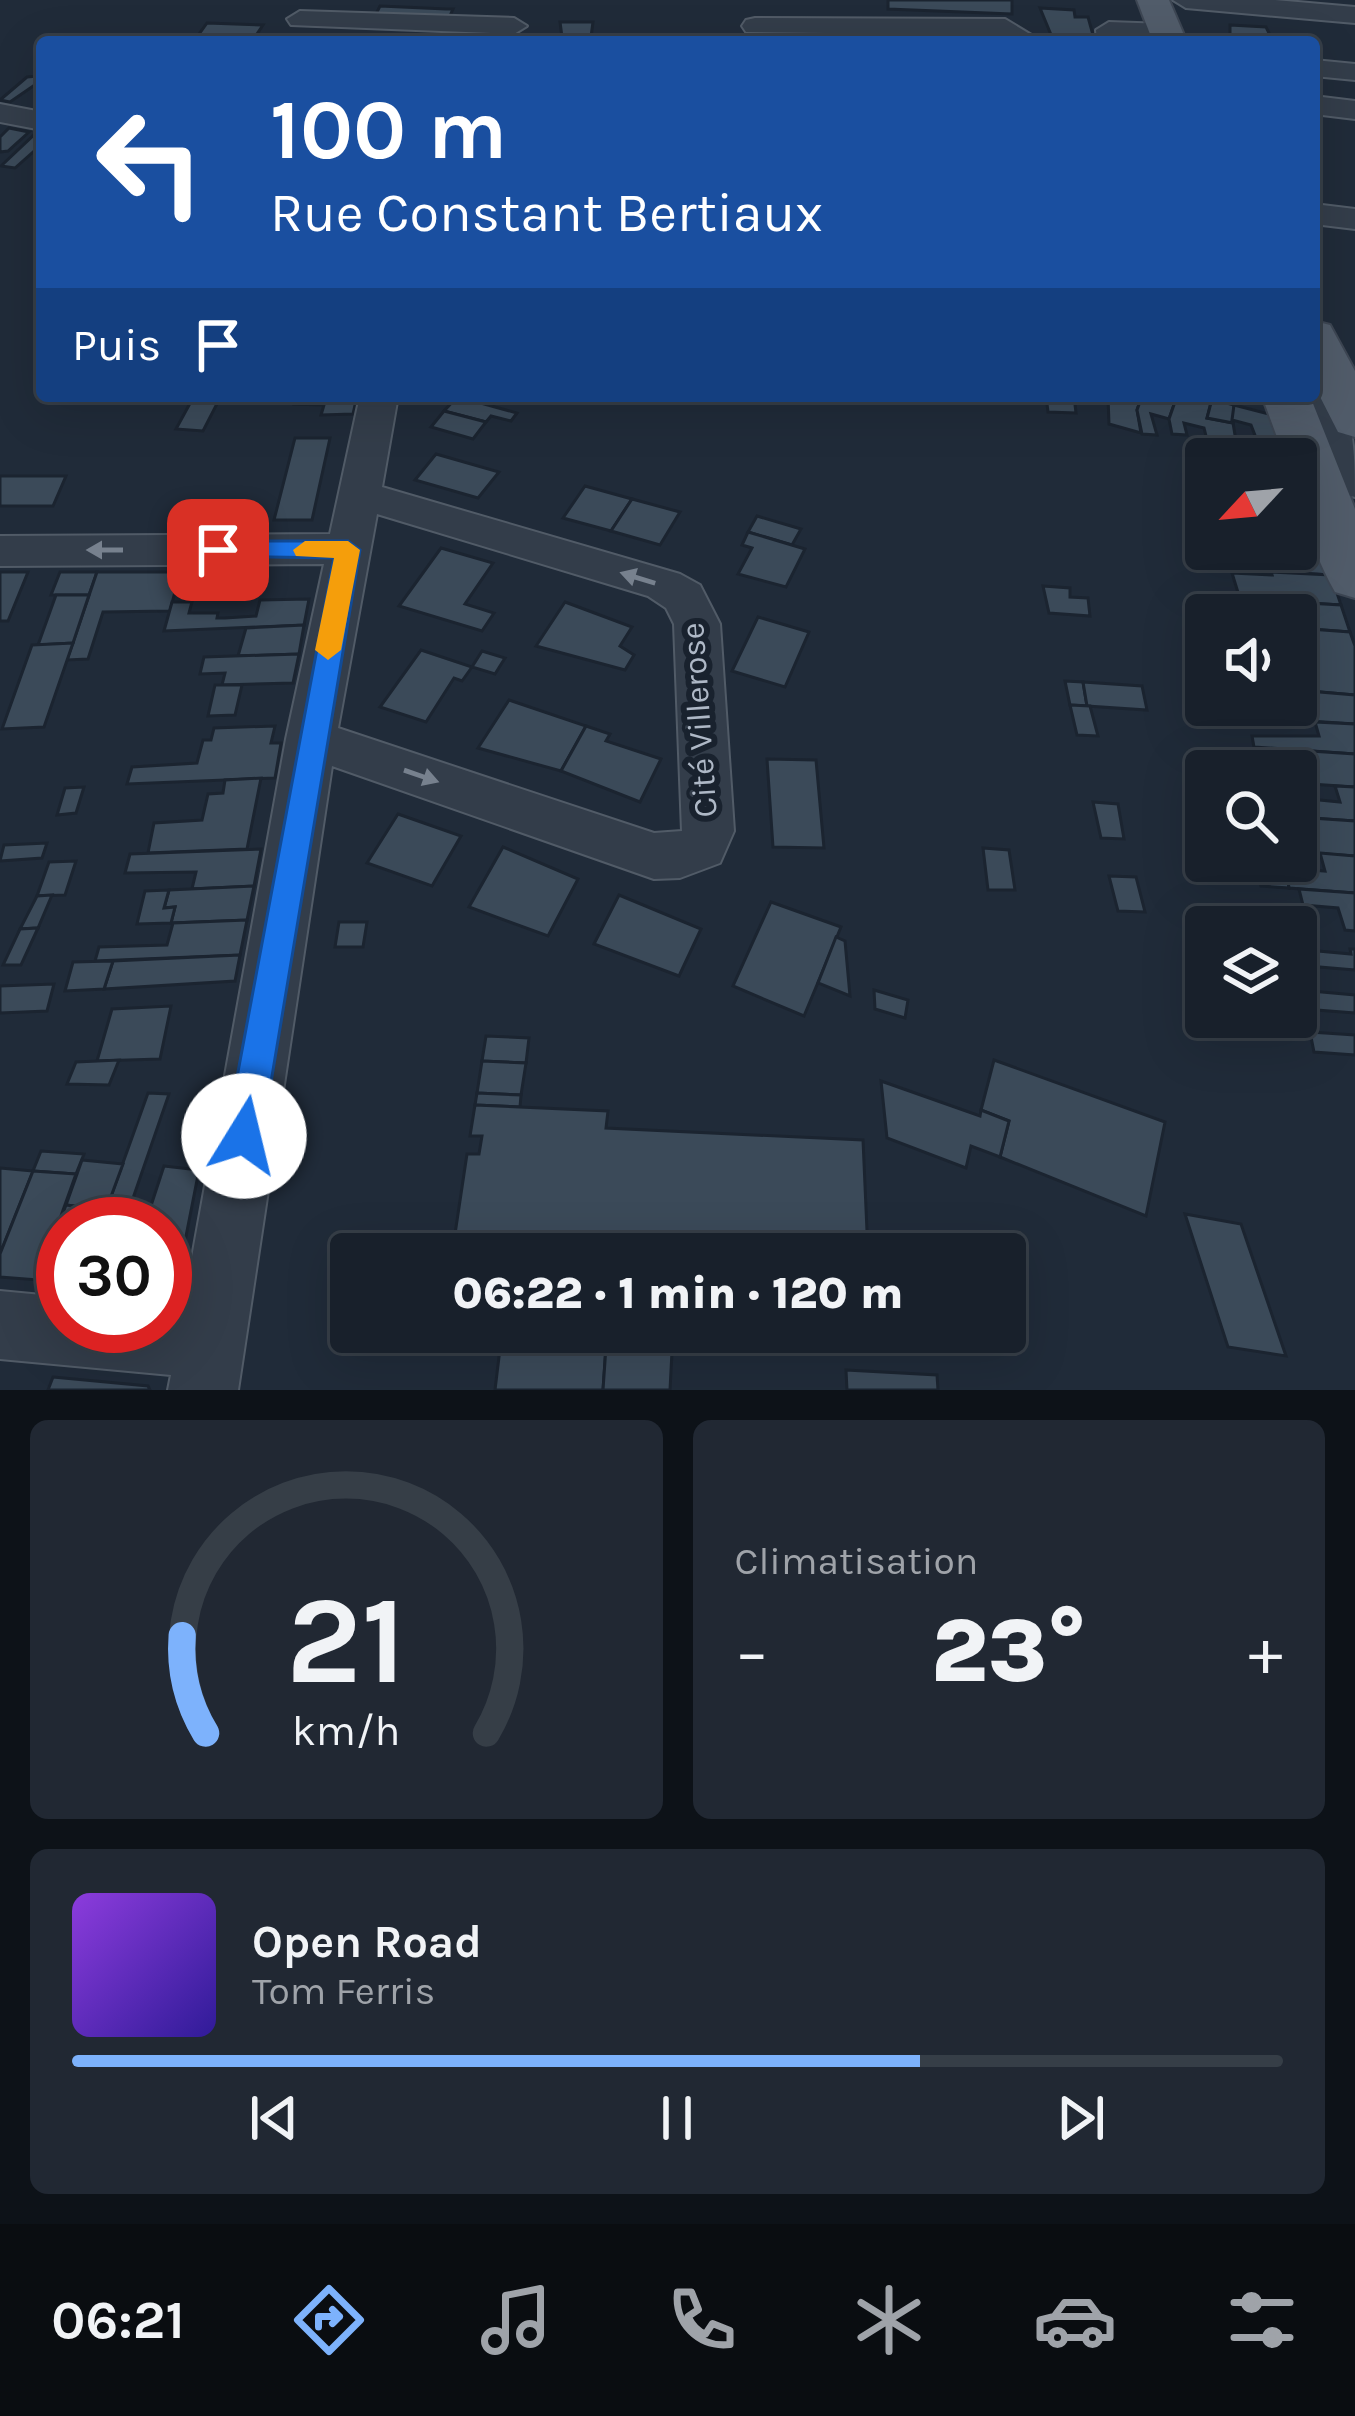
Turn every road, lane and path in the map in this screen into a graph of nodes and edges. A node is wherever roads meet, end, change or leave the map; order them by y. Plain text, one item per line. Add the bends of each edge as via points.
1 (527, 0) edge
2 (875, 0) edge
3 (1186, 0) edge
4 (1224, 2) edge
5 (748, 15) edge
6 (1355, 15) edge
7 (300, 20) dead end
8 (1170, 23) edge
9 (901, 24) junction
10 (510, 34) edge
11 (1019, 36) edge
12 (1110, 36) edge
13 (1201, 36) edge
14 (1320, 69) edge
15 (1355, 72) edge
16 (1320, 106) edge
17 (1355, 110) edge
18 (0, 112) edge
19 (36, 120) edge
20 (1320, 137) edge
21 (1355, 140) edge
22 (1320, 215) edge
23 (1355, 219) edge
24 (379, 402) edge
25 (1322, 402) edge
26 (1355, 483) edge
27 (358, 494) junction
28 (1355, 529) edge
29 (0, 550) edge
30 (348, 550) junction
31 (1355, 578) edge
32 (311, 739) junction
33 (0, 1325) edge
34 (206, 1367) edge

1 - 10 street
2 - 9 street
3 - 4 street
3 - 13 main road
4 - 6 street
5 - 9 street
7 - 10 street
8 - 12 street via 1109,30
9 - 11 street via 1005,27
14 - 15 street
16 - 17 street
18 - 19 street
20 - 21 street
22 - 23 street
24 - 27 street
25 - 26 street
25 - 28 street
25 - 31 main road
27 - 30 street
32 -> 27 street, Cité Villerose via 654,856 700,847 708,831 698,624 684,597
30 -> 29 street
30 - 32 street
32 - 34 street
33 - 34 street

